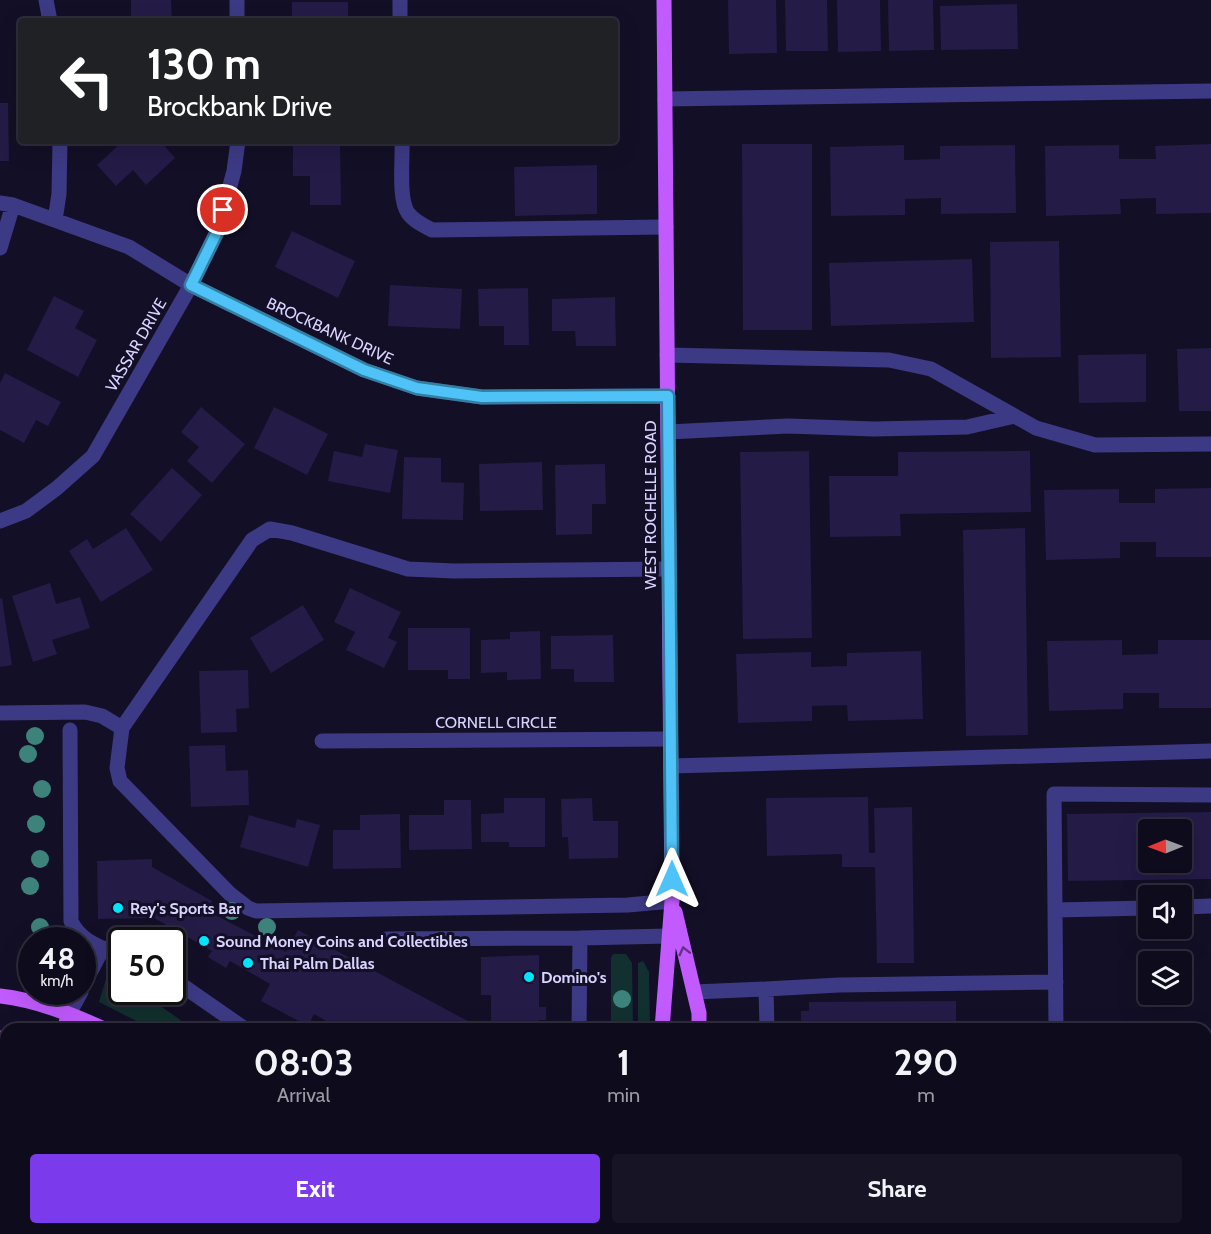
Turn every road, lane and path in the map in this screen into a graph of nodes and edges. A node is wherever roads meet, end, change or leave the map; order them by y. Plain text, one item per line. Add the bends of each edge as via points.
1 (46, 0) edge
2 (237, 0) edge
3 (400, 0) edge
4 (664, 0) edge
5 (49, 18) edge
6 (237, 18) edge
7 (400, 18) edge
8 (1211, 90) edge
9 (665, 99) junction
10 (60, 144) edge
11 (238, 144) edge
12 (402, 144) edge
13 (7, 204) edge
14 (56, 220) junction
15 (666, 227) junction
16 (0, 248) edge
17 (191, 285) junction
18 (667, 356) junction
19 (668, 396) junction
20 (1015, 416) junction
21 (668, 432) junction
22 (1211, 444) edge
23 (0, 521) edge
24 (669, 569) junction
25 (0, 713) edge
26 (122, 728) junction
27 (70, 730) dead end
28 (670, 739) junction
29 (322, 741) dead end
30 (1211, 751) edge
31 (671, 766) junction
32 (1211, 795) edge
33 (672, 901) junction
34 (1211, 906) edge
35 (1192, 907) edge
36 (1138, 908) edge
37 (1055, 910) junction
38 (669, 936) junction
39 (580, 938) junction
40 (386, 939) dead end
41 (103, 948) junction
42 (108, 950) edge
43 (96, 962) edge
44 (1056, 982) junction
45 (186, 988) edge
46 (766, 989) junction
47 (694, 992) junction
48 (0, 996) edge
49 (74, 1005) edge
50 (69, 1014) junction
51 (66, 1023) edge
52 (90, 1023) edge
53 (236, 1023) edge
54 (579, 1023) edge
55 (662, 1023) edge
56 (699, 1023) edge
57 (767, 1023) edge
58 (1056, 1023) edge

1 - 5 street
2 - 6 street
3 - 7 street
4 - 9 main road, WEST ROCHELLE ROAD
8 - 9 street
9 - 15 main road, WEST ROCHELLE ROAD
10 - 14 street
11 - 17 street, VASSAR DRIVE via 218,230
12 - 15 street via 403,200 408,213 432,230
13 - 14 street, BROCKBANK DRIVE
13 - 16 street
14 - 17 street, BROCKBANK DRIVE via 129,247
15 - 18 main road, WEST ROCHELLE ROAD
17 - 19 street, BROCKBANK DRIVE via 364,370 417,388 482,397
17 - 23 street, VASSAR DRIVE via 93,456 26,511
18 - 19 main road, WEST ROCHELLE ROAD
18 - 20 street via 889,360 931,369
19 - 21 main road, WEST ROCHELLE ROAD
20 - 21 street via 967,427 788,426
20 - 22 street via 1036,428 1095,445
21 - 24 main road, WEST ROCHELLE ROAD
24 - 26 street via 408,569 270,529 252,540
24 - 28 main road, WEST ROCHELLE ROAD
25 - 26 street via 85,712 102,716
26 - 33 street via 117,768 120,781 231,894 256,911
27 - 41 street via 71,921 83,939
28 - 29 street, CORNELL CIRCLE
28 - 31 main road, WEST ROCHELLE ROAD
30 - 31 street
31 - 33 main road, WEST ROCHELLE ROAD
32 - 37 street via 1054,794
33 - 38 main road, WEST ROCHELLE ROAD
47 -> 33 main road, WEST ROCHELLE ROAD
34 - 35 street
36 - 37 street
37 - 44 street
38 - 39 street
38 - 55 main road, WEST ROCHELLE ROAD
39 - 40 street
39 - 54 street
41 - 42 street
41 - 43 street
44 - 46 street
44 - 58 street
45 - 53 street
46 - 47 street
46 - 57 street
47 - 56 main road, WEST ROCHELLE ROAD
48 - 50 main road
49 - 50 street
50 - 51 main road
50 - 52 main road

